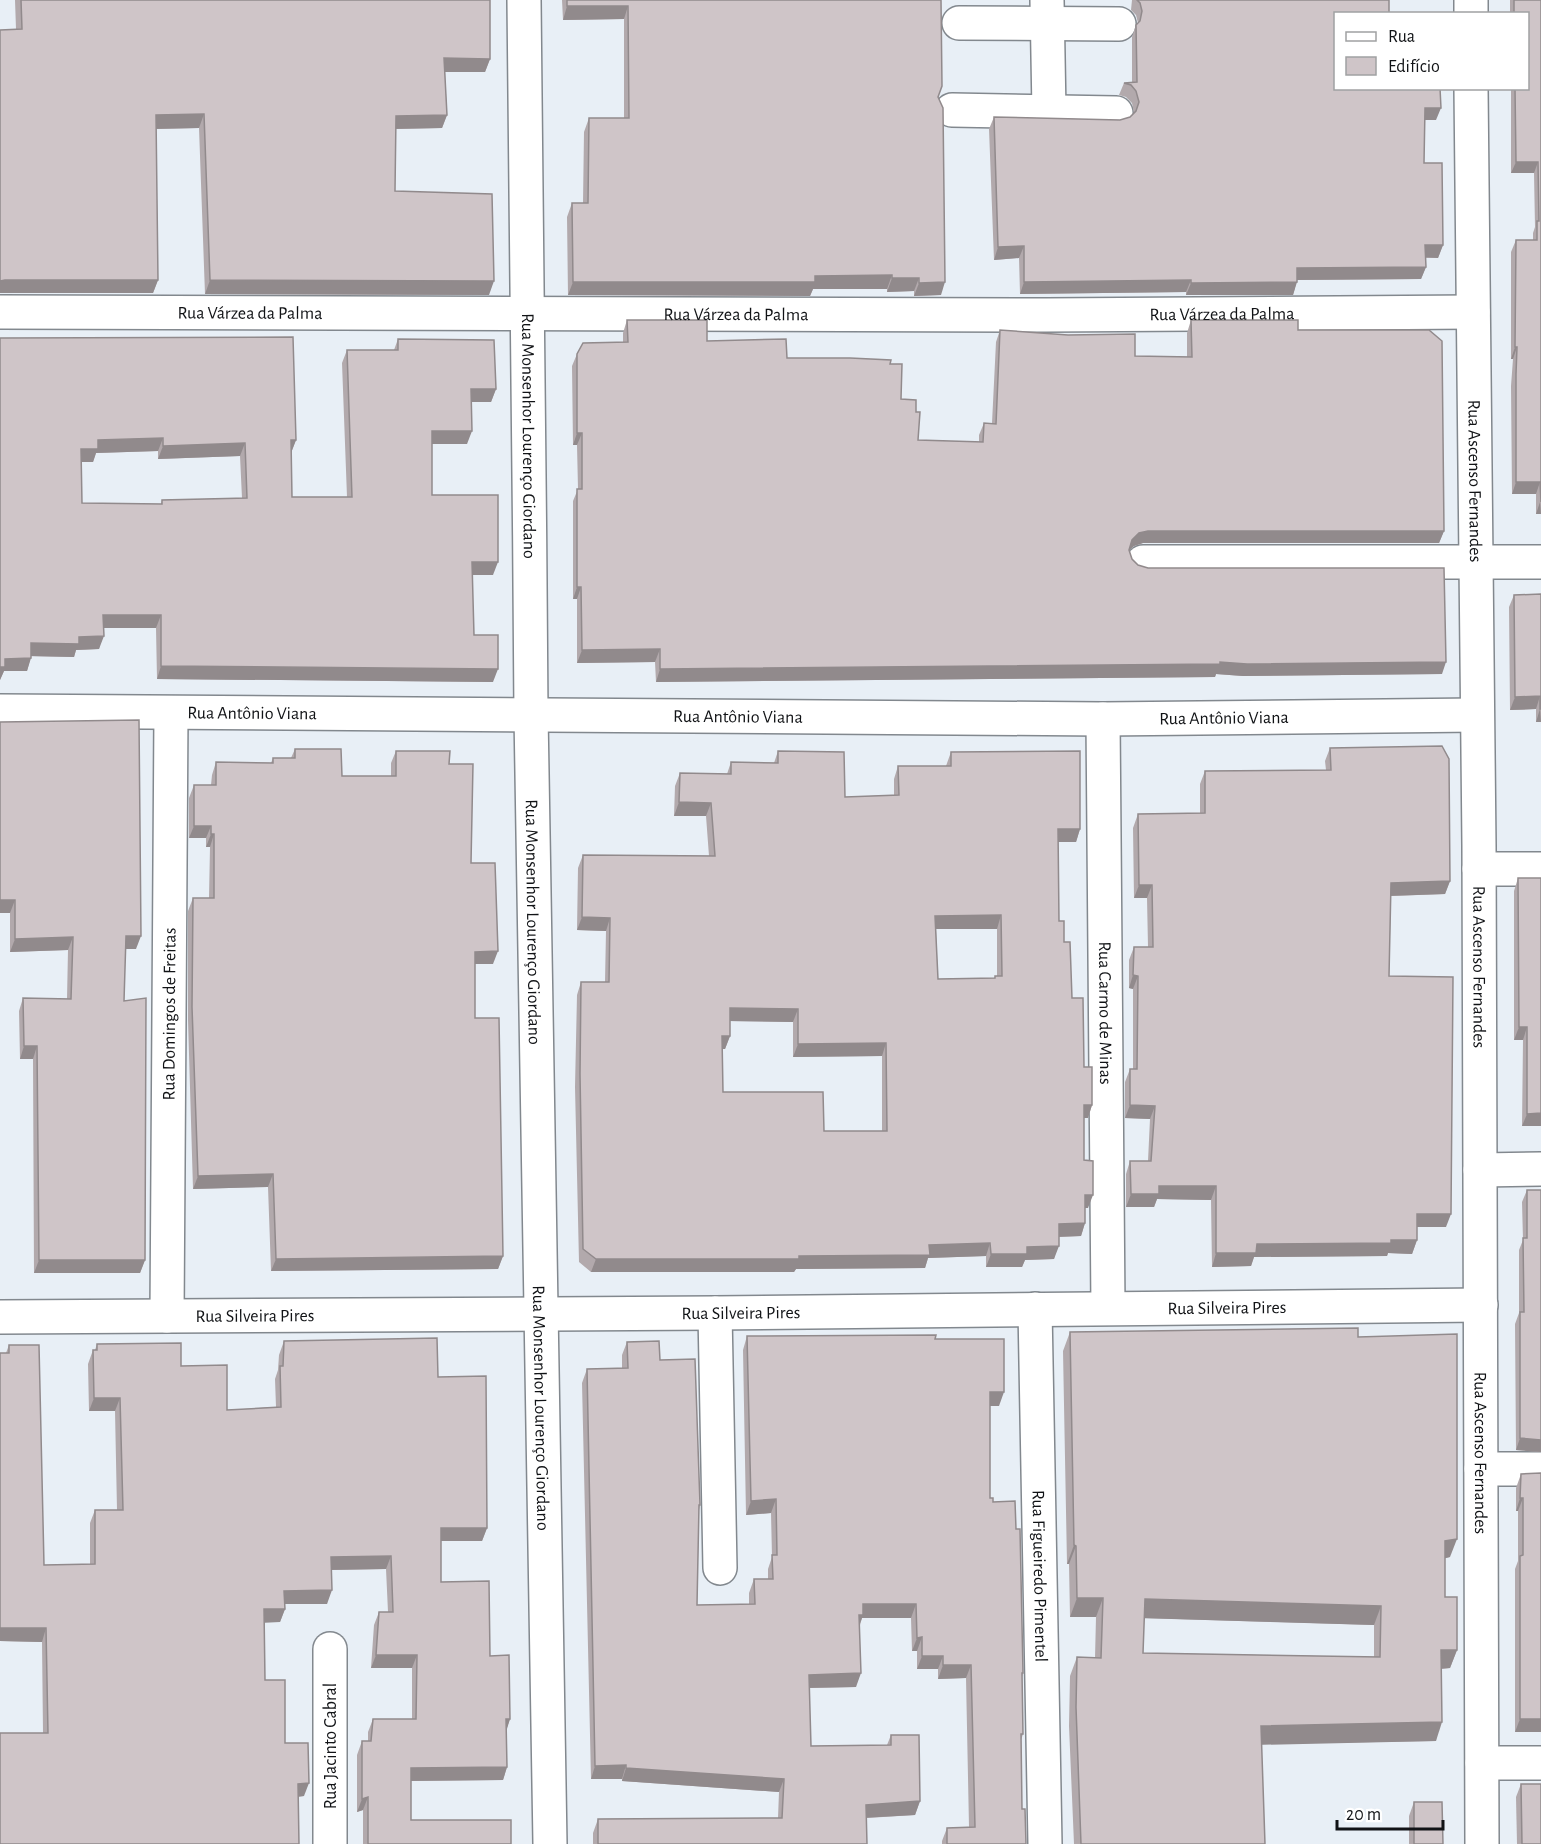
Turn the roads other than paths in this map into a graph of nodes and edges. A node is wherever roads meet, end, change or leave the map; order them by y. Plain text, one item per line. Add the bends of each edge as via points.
1 (524, 0) edge
2 (1047, 12) edge
3 (959, 23) dead end
4 (1119, 24) dead end
5 (1471, 90) edge
6 (952, 110) dead end
7 (1049, 111) junction
8 (1116, 113) dead end
9 (0, 312) edge
10 (529, 312) junction
11 (1473, 312) junction
12 (1476, 561) junction
13 (1143, 562) dead end
14 (1541, 562) edge
15 (0, 711) edge
16 (171, 713) junction
17 (531, 714) junction
18 (1477, 715) junction
19 (1103, 719) junction
20 (1479, 869) junction
21 (1541, 869) edge
22 (1541, 1169) edge
23 (1480, 1170) junction
24 (1481, 1305) junction
25 (1108, 1308) junction
26 (1035, 1309) junction
27 (715, 1313) junction
28 (539, 1314) junction
29 (167, 1316) junction
30 (0, 1317) edge
31 (1481, 1469) junction
32 (1541, 1469) edge
33 (720, 1568) dead end
34 (330, 1649) dead end
35 (1541, 1763) edge
36 (1482, 1764) junction
37 (330, 1844) edge
38 (550, 1844) edge
39 (1045, 1844) edge
40 (1482, 1844) edge

1 - 10 street, Rua Monsenhor Lourenço Giordano
2 - 3 street
2 - 4 street
2 - 7 street
5 - 11 street, Rua Ascenso Fernandes
6 - 7 street
7 - 8 street
9 - 10 street, Rua Várzea da Palma
10 - 11 street, Rua Várzea da Palma
10 - 17 street, Rua Monsenhor Lourenço Giordano
11 - 12 street, Rua Ascenso Fernandes
12 - 13 street
12 - 14 street
12 - 18 street, Rua Ascenso Fernandes
15 - 16 street, Rua Antônio Viana
16 - 17 street, Rua Antônio Viana
16 - 29 street, Rua Domingos de Freitas
17 - 19 street, Rua Antônio Viana
17 - 28 street, Rua Monsenhor Lourenço Giordano
18 - 19 street, Rua Antônio Viana
18 - 20 street, Rua Ascenso Fernandes
19 - 25 street, Rua Carmo de Minas
20 - 21 street
20 - 23 street, Rua Ascenso Fernandes
22 - 23 street
23 - 24 street, Rua Ascenso Fernandes
24 - 25 street, Rua Silveira Pires
24 - 31 street, Rua Ascenso Fernandes
25 - 26 street, Rua Silveira Pires
26 - 27 street, Rua Silveira Pires
26 - 39 street, Rua Figueiredo Pimentel
27 - 28 street, Rua Silveira Pires
27 - 33 street
28 - 29 street, Rua Silveira Pires
28 - 38 street, Rua Monsenhor Lourenço Giordano
29 - 30 street, Rua Silveira Pires
31 - 32 street
31 - 36 street, Rua Ascenso Fernandes
34 - 37 street, Rua Jacinto Cabral
35 - 36 street
36 - 40 street, Rua Ascenso Fernandes

